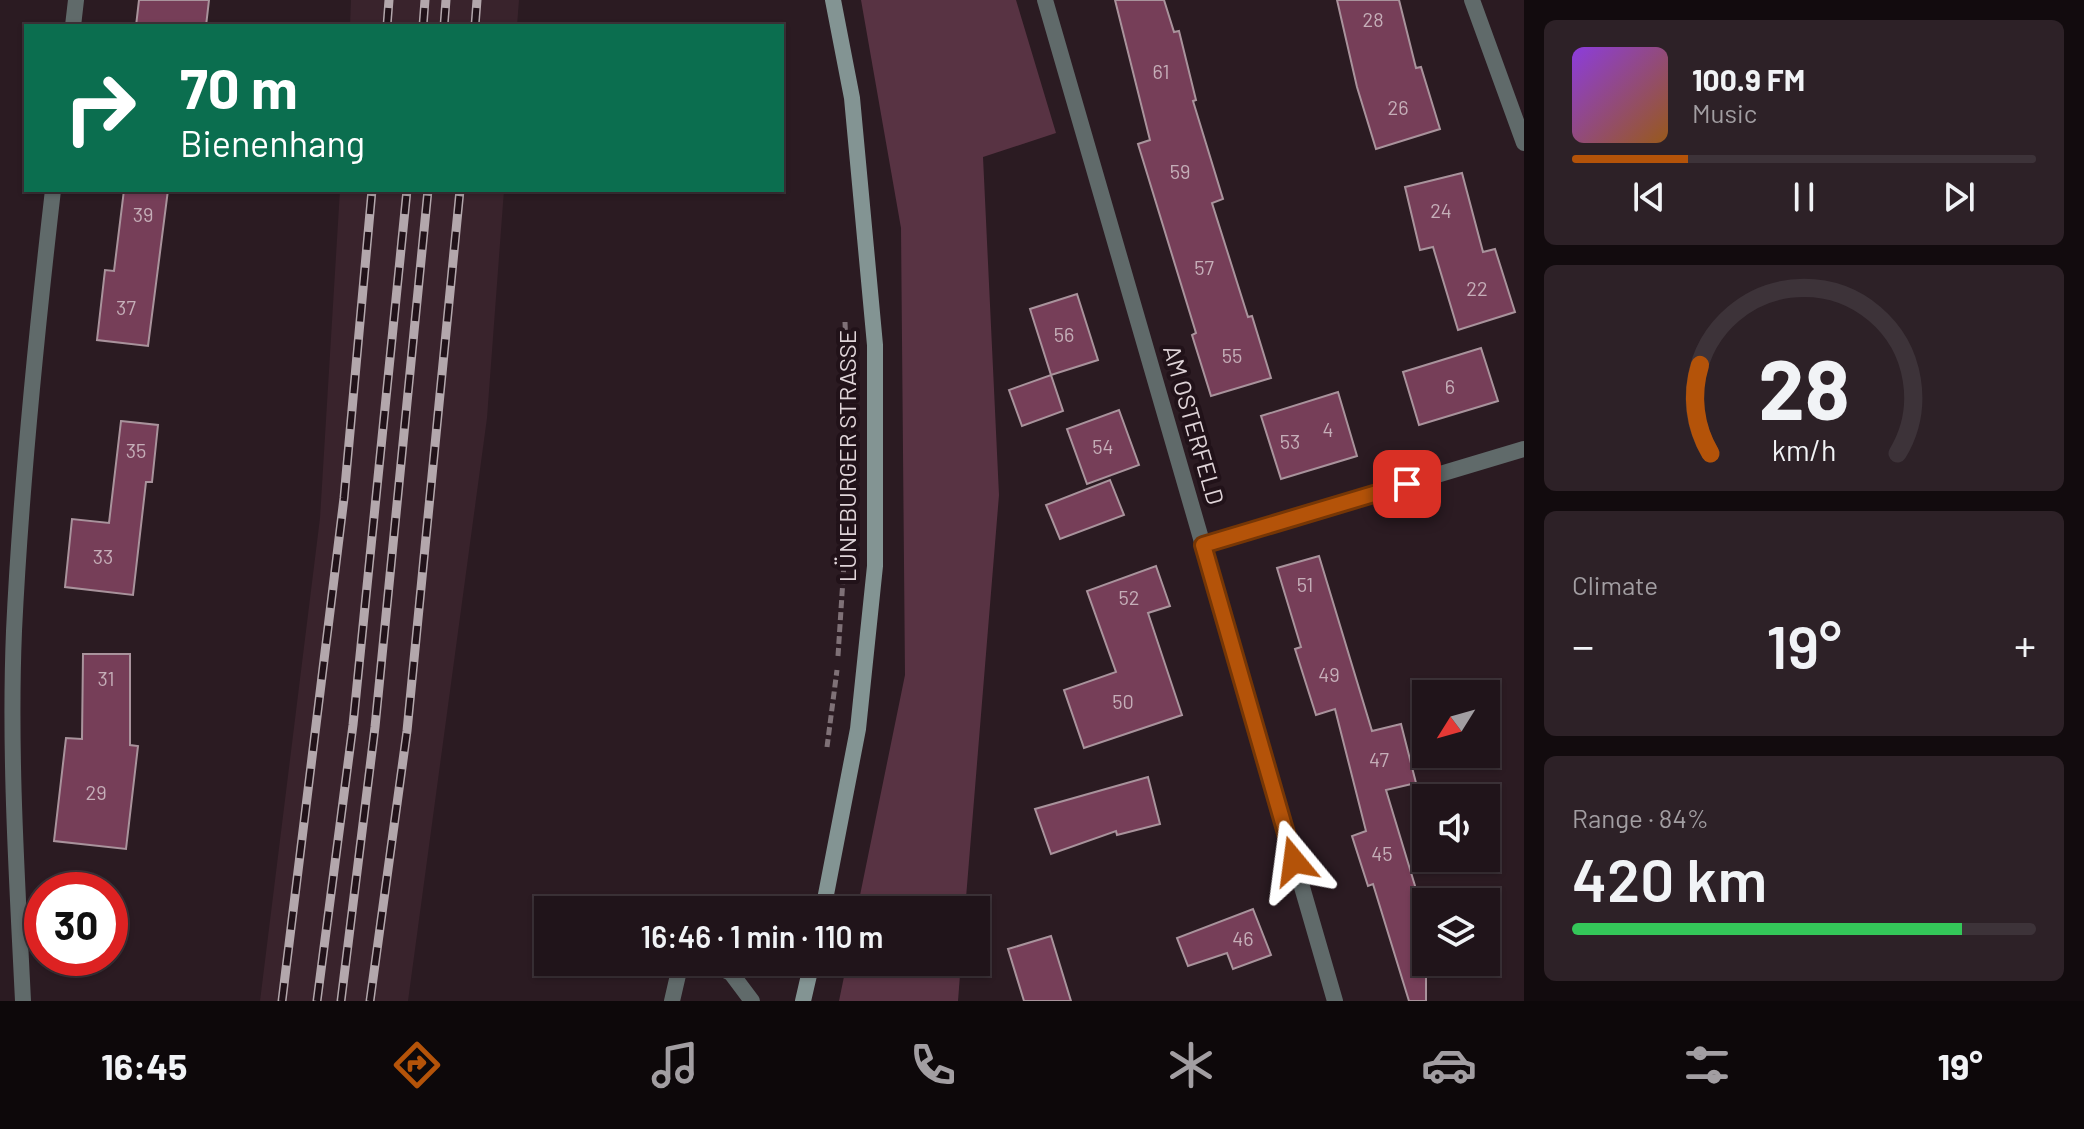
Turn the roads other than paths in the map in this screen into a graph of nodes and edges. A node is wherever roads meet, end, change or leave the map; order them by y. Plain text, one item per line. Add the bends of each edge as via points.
1 (76, 0) edge
2 (833, 0) edge
3 (1045, 0) edge
4 (1472, 0) edge
5 (73, 24) edge
6 (1524, 143) edge
7 (53, 192) edge
8 (1524, 449) edge
9 (1203, 545) junction
10 (826, 896) edge
11 (678, 976) edge
12 (733, 976) edge
13 (809, 976) edge
14 (23, 1001) edge
15 (672, 1001) edge
16 (752, 1001) edge
17 (803, 1001) edge
18 (1335, 1001) edge

1 - 5 street
2 - 10 main road, LÜNEBURGER STRASSE via 852,98 875,345 875,566 858,729
3 - 9 street, AM OSTERFELD
4 - 6 street
7 - 14 street via 27,414 14,634 14,823
8 - 9 street
9 - 18 street, AM OSTERFELD
11 - 15 street
12 - 16 street
13 - 17 main road

